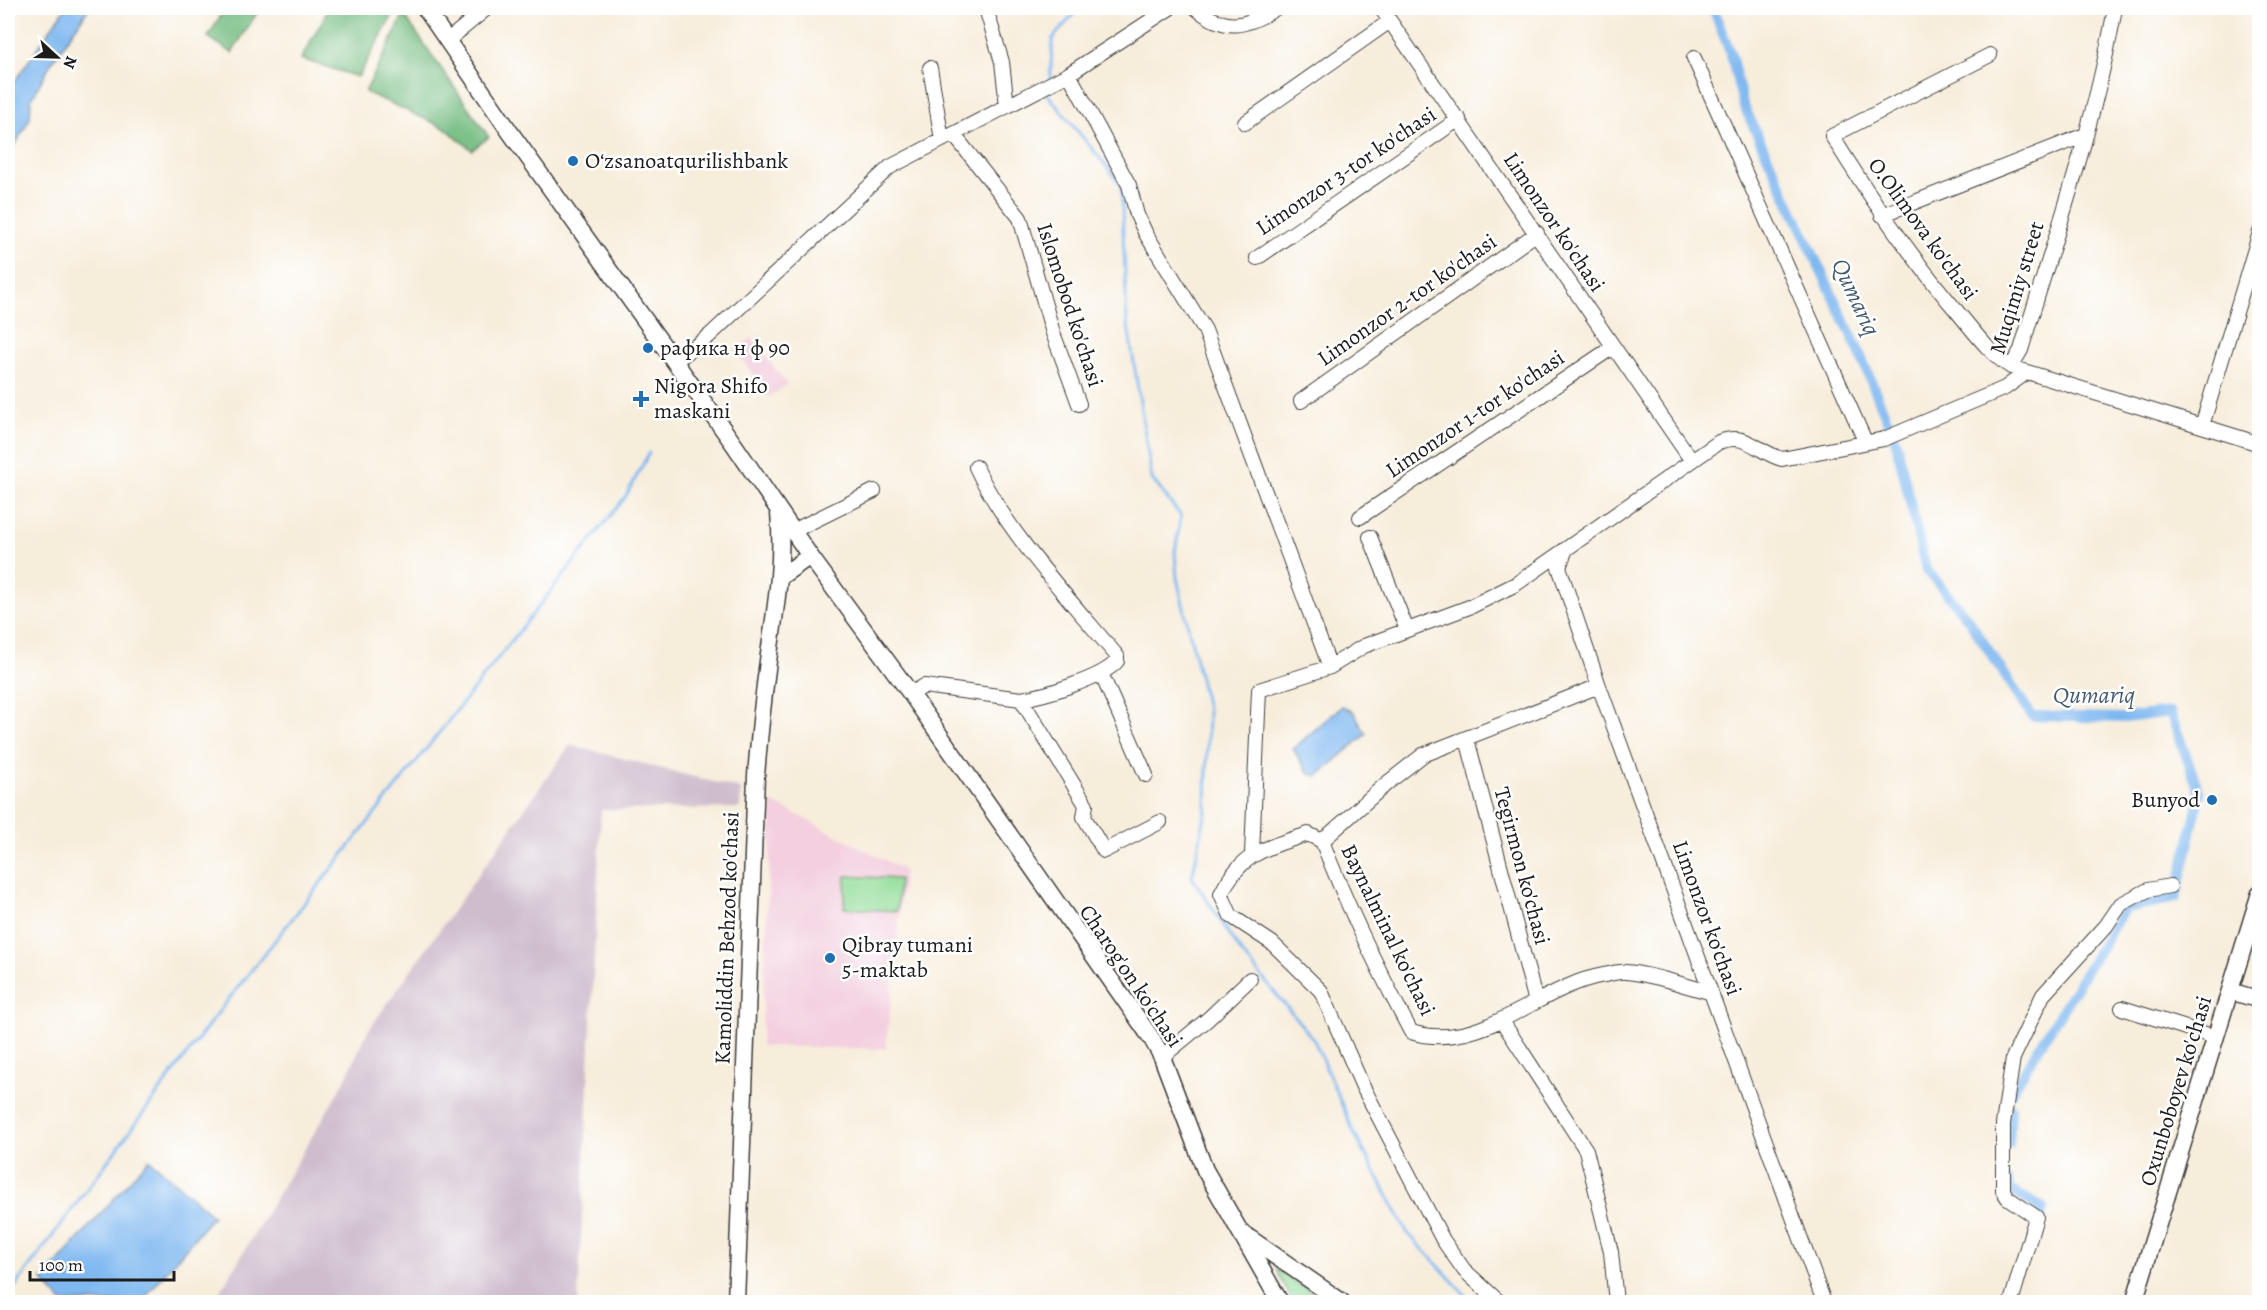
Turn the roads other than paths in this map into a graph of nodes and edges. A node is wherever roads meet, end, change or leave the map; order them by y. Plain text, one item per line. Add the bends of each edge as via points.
1 (425, 8) edge
2 (487, 8) edge
3 (1170, 8) edge
4 (1196, 8) edge
5 (1276, 8) edge
6 (1381, 8) edge
7 (2115, 8) edge
8 (987, 12) dead end
9 (1390, 21) junction
10 (447, 41) junction
11 (1990, 55) dead end
12 (1694, 58) dead end
13 (930, 68) dead end
14 (1067, 75) junction
15 (1007, 106) junction
16 (1459, 120) junction
17 (1245, 123) dead end
18 (2085, 135) junction
19 (948, 137) junction
20 (1882, 215) junction
21 (2259, 232) edge
22 (1537, 233) junction
23 (1257, 258) dead end
24 (1613, 347) junction
25 (674, 362) junction
26 (2011, 367) junction
27 (2027, 372) junction
28 (1301, 401) dead end
29 (1079, 404) dead end
30 (2202, 426) junction
31 (1865, 441) junction
32 (2259, 444) edge
33 (1692, 461) junction
34 (976, 467) dead end
35 (874, 492) dead end
36 (779, 512) junction
37 (1360, 517) dead end
38 (793, 531) junction
39 (1370, 537) dead end
40 (1567, 548) junction
41 (810, 555) junction
42 (780, 577) junction
43 (1407, 630) junction
44 (1330, 667) junction
45 (1101, 673) junction
46 (1599, 686) junction
47 (911, 694) junction
48 (1022, 699) junction
49 (1467, 740) junction
50 (1146, 775) dead end
51 (1160, 822) dead end
52 (1322, 840) junction
53 (1252, 854) junction
54 (2170, 886) dead end
55 (2259, 893) edge
56 (1250, 979) dead end
57 (2230, 991) junction
58 (1710, 992) junction
59 (2259, 1000) edge
60 (1536, 1002) junction
61 (2122, 1008) dead end
62 (1502, 1021) junction
63 (2215, 1037) junction
64 (1162, 1057) junction
65 (1240, 1231) junction
66 (736, 1302) edge
67 (1280, 1302) edge
68 (1342, 1302) edge
69 (1499, 1302) edge
70 (1616, 1302) edge
71 (1824, 1302) edge
72 (2011, 1302) edge
73 (2134, 1302) edge

1 - 10 main road, Charog'on ko'chasi
2 - 10 street
3 - 14 street
4 - 5 street via 1213,22 1237,25
6 - 9 street, Limonzor ko'chasi
7 - 18 street, Muqimiy street
8 - 15 street via 1002,62
9 - 16 street, Limonzor ko'chasi
9 - 17 street
10 - 25 main road, Charog'on ko'chasi
11 - 20 street, O.Olimova ko'chasi via 1832,136
12 - 31 street
13 - 19 street
14 - 15 street
14 - 44 street via 1129,185 1146,234 1205,330
15 - 19 street
16 - 22 street, Limonzor ko'chasi
16 - 23 street, Limonzor 3-tor ko'chasi
18 - 20 street
18 - 26 street, Muqimiy street via 2021,351
19 - 25 street via 890,167 710,336
19 - 29 street, Islomobod ko'chasi via 1020,218 1053,333
20 - 26 street, O.Olimova ko'chasi via 1939,291 1997,358
21 - 30 street
22 - 24 street, Limonzor ko'chasi
22 - 28 street, Limonzor 2-tor ko'chasi
24 - 33 street, Limonzor ko'chasi
24 - 37 street, Limonzor 1-tor ko'chasi
25 - 36 main road, Charog'on ko'chasi
26 - 27 street, Muqimiy street
27 - 30 street, Muqimiy street
27 - 31 street via 2005,388 1904,432
30 - 32 street, Muqimiy street
31 - 33 street via 1782,459 1731,437
33 - 40 street
34 - 45 street via 988,493 1117,656 1113,665
35 - 38 street
36 - 38 main road, Charog'on ko'chasi
36 - 42 main road, Kamoliddin Behzod ko'chasi
38 - 41 main road, Charog'on ko'chasi
39 - 43 street
40 - 43 street via 1516,584 1472,606
40 - 46 street, Limonzor ko'chasi via 1559,567
41 - 42 main road
41 - 47 main road, Charog'on ko'chasi
42 - 66 main road, Kamoliddin Behzod ko'chasi via 761,709 756,776
43 - 44 street via 1364,646
44 - 53 street via 1259,690
45 - 48 street
45 - 50 street
46 - 49 street via 1515,717
46 - 58 street, Limonzor ko'chasi
47 - 48 street via 924,686
47 - 64 main road, Charog'on ko'chasi
48 - 51 street via 1086,805 1084,816 1104,851
49 - 52 street via 1424,755
49 - 60 street, Tegirmon ko'chasi
52 - 53 street, Baynalminal ko'chasi via 1308,834
52 - 62 street, Baynalminal ko'chasi via 1337,880 1411,1032 1451,1036
53 - 69 street, Baynalminal ko'chasi via 1231,873 1221,894 1231,916 1272,943 1321,991 1364,1087 1443,1240 1464,1270
54 - 72 street via 2148,890 2121,904 2043,995 2013,1058 2003,1124 2003,1191 2036,1217
55 - 57 main road, Oxunboboyev ko'chasi
56 - 64 street
57 - 59 main road
57 - 63 main road, Oxunboboyev ko'chasi
58 - 60 street, Baynalminal ko'chasi via 1625,972 1589,978
58 - 71 street, Limonzor ko'chasi
60 - 62 street, Baynalminal ko'chasi
61 - 63 street
62 - 70 street via 1586,1150 1611,1252
63 - 73 main road, Oxunboboyev ko'chasi
64 - 65 main road, Charog'on ko'chasi via 1205,1170
65 - 67 main road, Charog'on ko'chasi
65 - 68 main road

